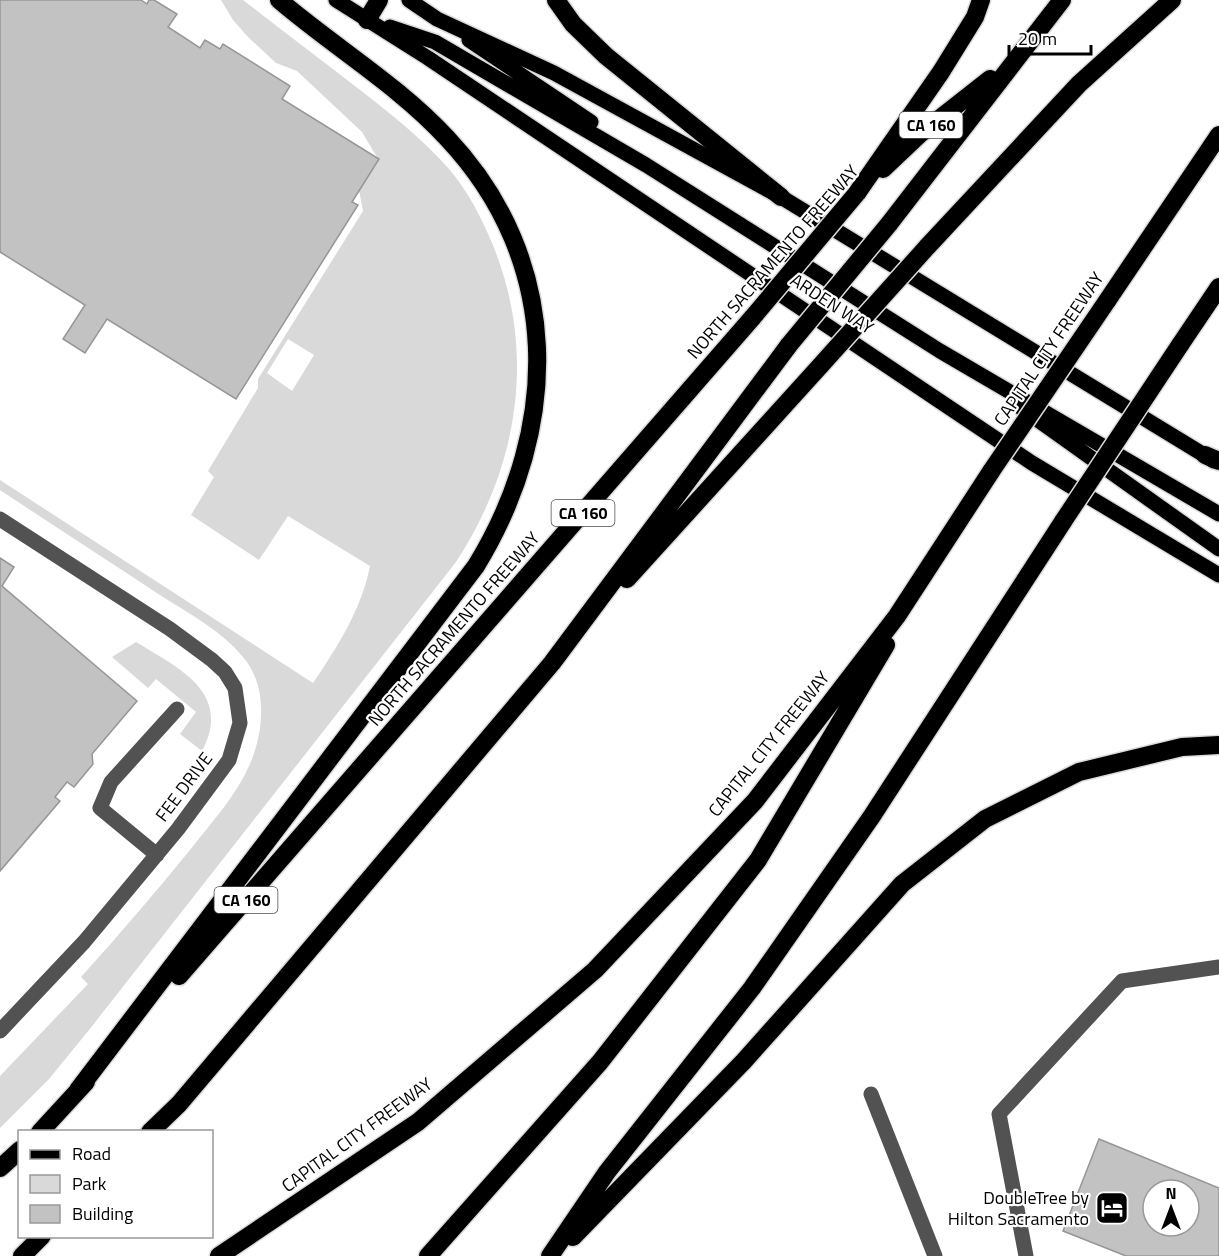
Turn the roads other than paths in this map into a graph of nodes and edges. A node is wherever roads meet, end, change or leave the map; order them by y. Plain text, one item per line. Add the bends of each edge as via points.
1 (279, 0) edge
2 (336, 0) edge
3 (379, 0) edge
4 (409, 0) edge
5 (556, 0) edge
6 (981, 0) edge
7 (1062, 0) edge
8 (1172, 0) edge
9 (437, 19) junction
10 (367, 20) junction
11 (1011, 63) junction
12 (1219, 135) edge
13 (646, 165) junction
14 (857, 194) junction
15 (781, 197) junction
16 (1219, 286) edge
17 (940, 351) junction
18 (1214, 460) edge
19 (1219, 514) edge
20 (0, 519) edge
21 (1219, 549) edge
22 (1219, 575) edge
23 (922, 577) junction
24 (552, 663) junction
25 (177, 709) dead end
26 (1219, 745) edge
27 (157, 855) junction
28 (1219, 967) edge
29 (0, 1031) edge
30 (78, 1090) junction
31 (871, 1094) dead end
32 (41, 1130) edge
33 (151, 1130) edge
34 (18, 1152) edge
35 (0, 1168) edge
36 (40, 1238) edge
37 (22, 1256) edge
38 (219, 1256) edge
39 (428, 1256) edge
40 (550, 1256) edge
41 (555, 1256) edge
42 (935, 1256) edge
43 (1026, 1256) edge

1 - 30 highway via 422,113 474,170 497,205 522,267 536,331 538,377 532,430 515,489 476,566
2 - 10 main road, ARDEN WAY
3 - 10 highway
4 - 9 main road
5 - 15 highway via 573,24 606,56
6 - 14 highway via 975,17 941,72
7 - 11 highway
8 - 24 highway, bridge via 1079,84
9 - 13 main road via 593,123
9 - 15 main road via 554,73
10 - 13 main road via 435,42
10 - 22 main road, ARDEN WAY via 1032,463
11 - 14 highway, NORTH SACRAMENTO FREEWAY / CA 160 via 920,134
11 - 24 highway, bridge via 889,224 789,345
12 - 23 highway, CAPITAL CITY FREEWAY, bridge
13 - 17 main road
14 - 30 highway, NORTH SACRAMENTO FREEWAY / CA 160, bridge
15 - 18 main road
16 - 40 highway, bridge via 872,816 752,988 607,1172
17 - 19 main road
17 - 21 main road
20 - 27 street, FEE DRIVE via 192,644 225,672 235,688 240,723 229,760
23 - 38 highway, CAPITAL CITY FREEWAY via 897,616 755,801 595,970 418,1122
23 - 39 highway via 866,681 758,860 600,1062
24 - 33 highway via 179,1104
25 - 27 street via 111,782 100,808
26 - 41 highway via 1182,747 1079,772 985,819 902,884 744,1061
27 - 29 street, FEE DRIVE via 84,942
28 - 43 street via 1122,981 999,1114
30 - 32 highway, NORTH SACRAMENTO FREEWAY / CA 160
31 - 42 street
34 - 35 highway
36 - 37 highway

